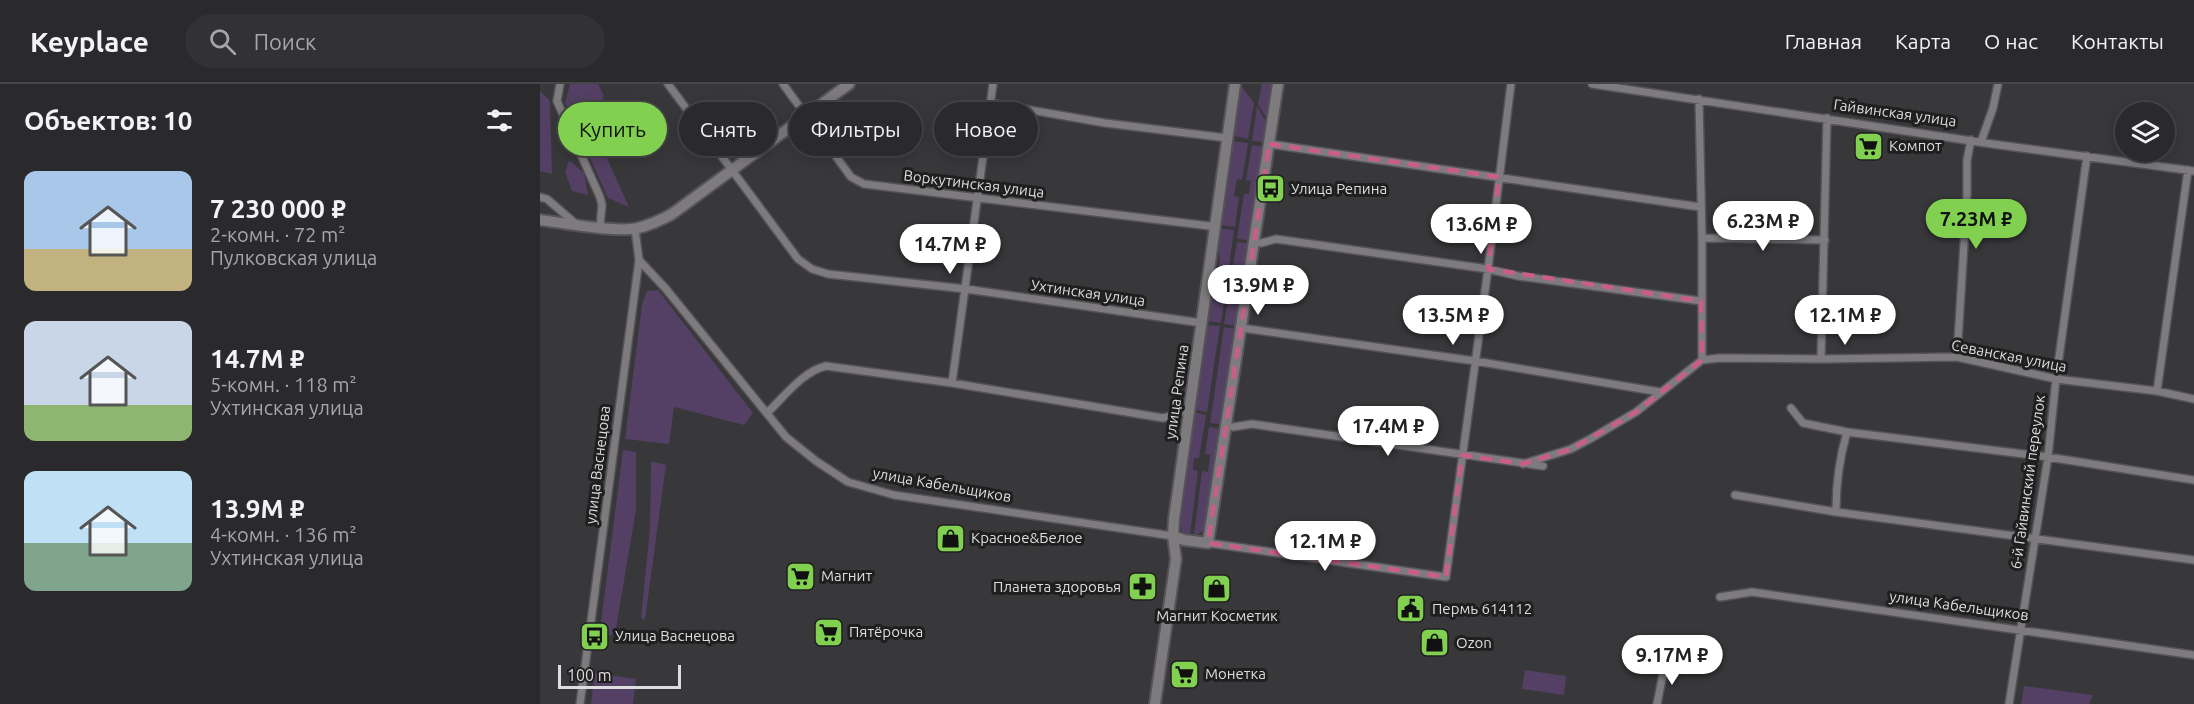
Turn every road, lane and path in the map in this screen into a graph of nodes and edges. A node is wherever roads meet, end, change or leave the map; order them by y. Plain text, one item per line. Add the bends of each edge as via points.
1 (560, 84) edge
2 (668, 84) edge
3 (783, 84) edge
4 (849, 84) edge
5 (993, 84) edge
6 (1235, 84) edge
7 (1278, 84) edge
8 (1511, 84) edge
9 (1592, 84) edge
10 (1998, 84) edge
11 (1699, 99) junction
12 (796, 102) edge
13 (825, 102) edge
14 (990, 102) edge
15 (1038, 111) edge
16 (1827, 118) junction
17 (789, 128) edge
18 (1227, 138) junction
19 (1971, 140) junction
20 (1981, 142) junction
21 (1269, 144) junction
22 (836, 156) edge
23 (983, 156) edge
24 (2087, 156) junction
25 (2191, 170) edge
26 (731, 171) junction
27 (1499, 177) junction
28 (540, 197) edge
29 (977, 198) junction
30 (1700, 207) junction
31 (540, 220) edge
32 (577, 224) junction
33 (1209, 226) dead end
34 (600, 227) junction
35 (635, 229) junction
36 (1702, 238) junction
37 (1825, 240) junction
38 (1261, 243) dead end
39 (639, 260) junction
40 (1488, 268) junction
41 (966, 289) junction
42 (1701, 301) junction
43 (1202, 323) junction
44 (1242, 328) junction
45 (1957, 357) junction
46 (1821, 359) junction
47 (1702, 360) junction
48 (1475, 362) junction
49 (2056, 379) junction
50 (952, 383) junction
51 (2157, 391) junction
52 (1659, 392) junction
53 (2194, 399) edge
54 (1791, 408) dead end
55 (1185, 410) dead end
56 (767, 413) junction
57 (1233, 427) dead end
58 (1847, 432) junction
59 (1462, 455) junction
60 (2048, 457) junction
61 (1523, 464) junction
62 (1543, 466) dead end
63 (2194, 480) edge
64 (1735, 495) dead end
65 (1836, 512) junction
66 (1173, 536) junction
67 (2035, 538) junction
68 (1192, 541) junction
69 (1208, 543) junction
70 (1176, 559) junction
71 (2194, 560) edge
72 (1720, 597) dead end
73 (2021, 629) junction
74 (2194, 655) edge
75 (1665, 664) dead end
76 (580, 704) edge
77 (1155, 704) edge
78 (1657, 704) edge
79 (2009, 704) edge

1 - 34 street via 557,100 600,197
2 - 26 street, Ухтинская улица
3 - 12 street, Воркутинская улица
4 - 13 street
5 - 14 street
6 - 18 street, улица Репина
7 - 21 street
8 - 27 street
9 - 11 street, Гайвинская улица
10 - 20 street
11 - 16 street, Гайвинская улица
11 - 30 street
15 - 18 street
16 - 19 street, Гайвинская улица
16 - 37 street
17 - 26 street
18 - 43 street, улица Репина
19 - 20 street, Гайвинская улица
19 - 45 street
20 - 24 street, Гайвинская улица
21 - 27 street
21 - 44 street
22 - 29 street, Воркутинская улица via 851,177 864,184
23 - 29 street
24 - 25 street, Гайвинская улица
24 - 49 street, 6-й Гайвинский переулок
25 - 51 street
26 - 35 street via 672,214
26 - 41 street, Ухтинская улица via 798,259 812,269
27 - 30 street
27 - 40 street
28 - 32 street
29 - 33 street, Воркутинская улица
29 - 41 street
30 - 36 street
31 - 32 street
32 - 34 street
34 - 35 street
35 - 39 street, улица Васнецова
36 - 37 street
36 - 42 street
37 - 46 street
38 - 40 street via 1276,238
39 - 56 street, улица Кабельщиков
39 - 76 street, улица Васнецова
40 - 42 street via 1518,276
40 - 48 street
41 - 43 street, Ухтинская улица
41 - 50 street
42 - 47 street
43 - 66 street, улица Репина
44 - 48 street
44 - 69 street
45 - 46 street, Севанская улица
45 - 49 street, Севанская улица
46 - 47 street, Севанская улица
47 - 52 street
48 - 52 street
48 - 59 street
49 - 51 street, Севанская улица
49 - 60 street, 6-й Гайвинский переулок
50 - 55 street via 1163,418
50 - 56 street via 826,366 808,375
51 - 53 street, Севанская улица
52 - 61 street via 1636,412 1590,439
54 - 58 street via 1803,423
56 - 66 street, улица Кабельщиков via 786,437 816,461 848,482 869,489
57 - 59 street via 1252,424
58 - 60 street
58 - 65 street via 1836,487
59 - 61 street
59 - 69 street, улица Кабельщиков via 1446,577
60 - 63 street
60 - 67 street, 6-й Гайвинский переулок
61 - 62 street
64 - 65 street
65 - 67 street
66 - 68 street, улица Кабельщиков
66 - 70 street, улица Репина
67 - 71 street
67 - 73 street, 6-й Гайвинский переулок
68 - 69 street, улица Кабельщиков
68 - 70 street
70 - 77 street, улица Репина
72 - 73 street, улица Кабельщиков via 1752,592
73 - 74 street, улица Кабельщиков
73 - 79 street, 6-й Гайвинский переулок
75 - 78 street

